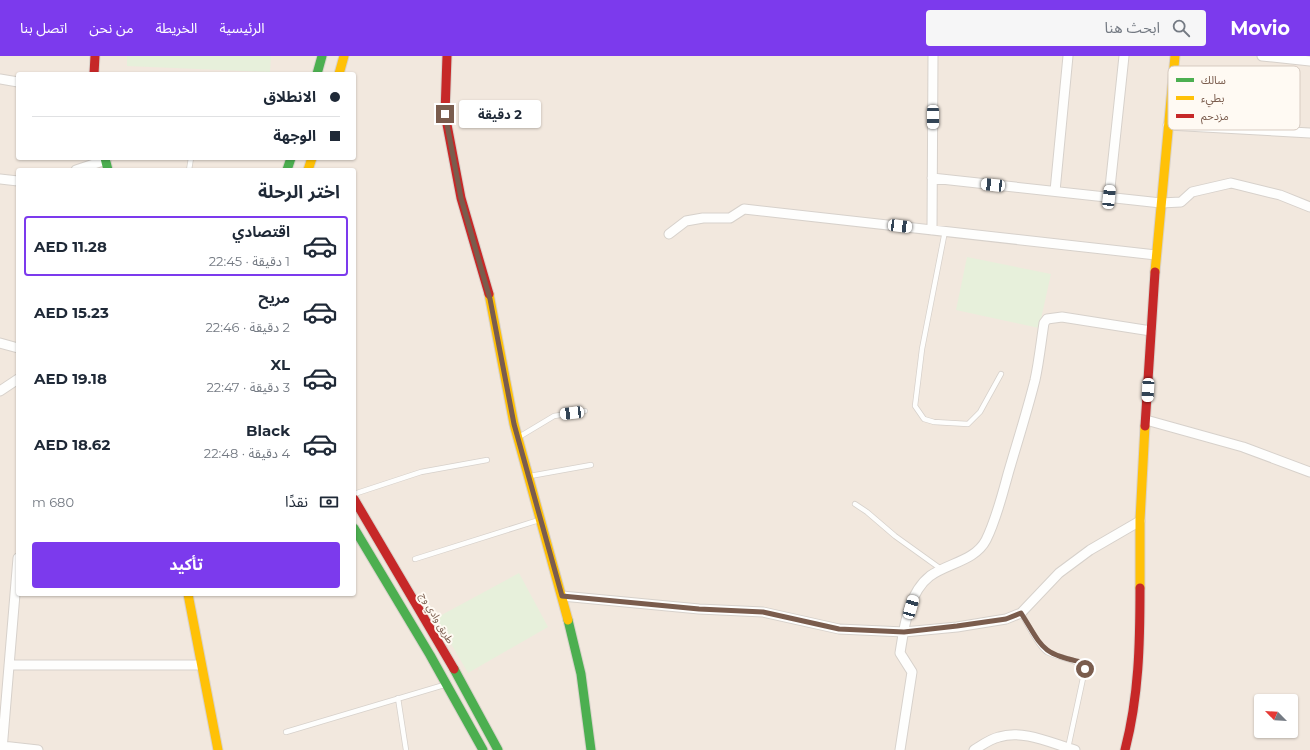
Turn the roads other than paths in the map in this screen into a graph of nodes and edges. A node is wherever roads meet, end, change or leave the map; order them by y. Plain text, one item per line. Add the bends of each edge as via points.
1 (95, 56) edge
2 (322, 56) edge
3 (344, 56) edge
4 (447, 56) edge
5 (933, 56) edge
6 (1068, 56) edge
7 (1124, 56) edge
8 (1175, 56) edge
9 (1262, 56) edge
10 (1310, 61) edge
11 (1174, 66) edge
12 (94, 72) edge
13 (318, 72) edge
14 (340, 72) edge
15 (0, 79) edge
16 (16, 82) edge
17 (1168, 125) edge
18 (1257, 130) edge
19 (1310, 133) edge
20 (102, 160) edge
21 (81, 168) edge
22 (932, 178) junction
23 (0, 179) edge
24 (16, 181) edge
25 (1055, 191) junction
26 (1109, 197) junction
27 (1161, 202) junction
28 (1310, 207) edge
29 (932, 230) junction
30 (945, 231) junction
31 (669, 234) dead end
32 (1156, 255) junction
33 (1151, 331) junction
34 (0, 343) edge
35 (16, 347) edge
36 (1001, 374) dead end
37 (16, 380) edge
38 (0, 391) edge
39 (586, 412) dead end
40 (1146, 420) junction
41 (518, 438) junction
42 (487, 460) dead end
43 (592, 465) dead end
44 (1310, 472) edge
45 (529, 476) junction
46 (356, 493) edge
47 (356, 502) edge
48 (855, 504) dead end
49 (541, 520) junction
50 (1140, 521) junction
51 (356, 531) edge
52 (415, 559) dead end
53 (942, 570) junction
54 (16, 585) edge
55 (188, 596) edge
56 (562, 596) junction
57 (1021, 613) junction
58 (904, 632) junction
59 (9, 665) junction
60 (201, 665) junction
61 (446, 684) junction
62 (398, 698) junction
63 (286, 732) dead end
64 (2, 748) edge
65 (1072, 749) edge
66 (38, 750) edge
67 (218, 750) edge
68 (406, 750) edge
69 (483, 750) edge
70 (498, 750) edge
71 (591, 750) edge
72 (900, 750) edge
73 (974, 750) edge
74 (1125, 750) edge

1 - 12 street
2 - 13 street
3 - 14 street
4 - 41 street via 445,114 461,198 490,299
5 - 22 street
6 - 25 street
7 - 26 street
8 - 11 street
9 - 10 street
15 - 16 street
17 - 27 street
18 - 19 street
20 - 21 street
22 - 25 street
22 - 29 street
23 - 24 street
25 - 26 street
26 - 27 street
27 - 28 street via 1181,202 1192,192 1230,183 1280,195
27 - 32 street
29 - 30 street
29 - 31 street via 744,208 730,218 686,221
30 - 32 street
30 - 36 lane via 922,349 915,406 924,419 968,424 980,412
32 - 33 street
33 - 40 street
33 - 53 street via 1062,317 1047,319 1044,323 1035,379 1026,412 986,540 981,548
34 - 35 street
37 - 38 street
39 - 41 lane via 554,416
40 - 44 street via 1242,447
40 - 50 street
41 - 45 street
42 - 46 lane via 421,472
43 - 45 lane
45 - 49 street
47 - 70 street, طريق وادي وج
48 - 53 lane
49 - 52 lane
49 - 56 street
50 - 57 street via 1090,550 1065,569
50 - 74 street via 1139,657 1133,725
51 - 61 street
53 - 58 street via 924,582 914,595
54 - 59 street
55 - 60 street
56 - 58 street via 699,609 763,612 839,629
56 - 71 street via 581,674
57 - 58 street via 1006,619
57 - 65 lane via 1047,651 1062,658 1082,662 1085,666
58 - 72 street via 900,653 912,672
59 - 60 street
59 - 64 street
60 - 67 street
61 - 62 lane
61 - 69 street
62 - 63 lane
62 - 68 lane
64 - 66 street
65 - 73 street via 1029,737 1011,735 990,740

